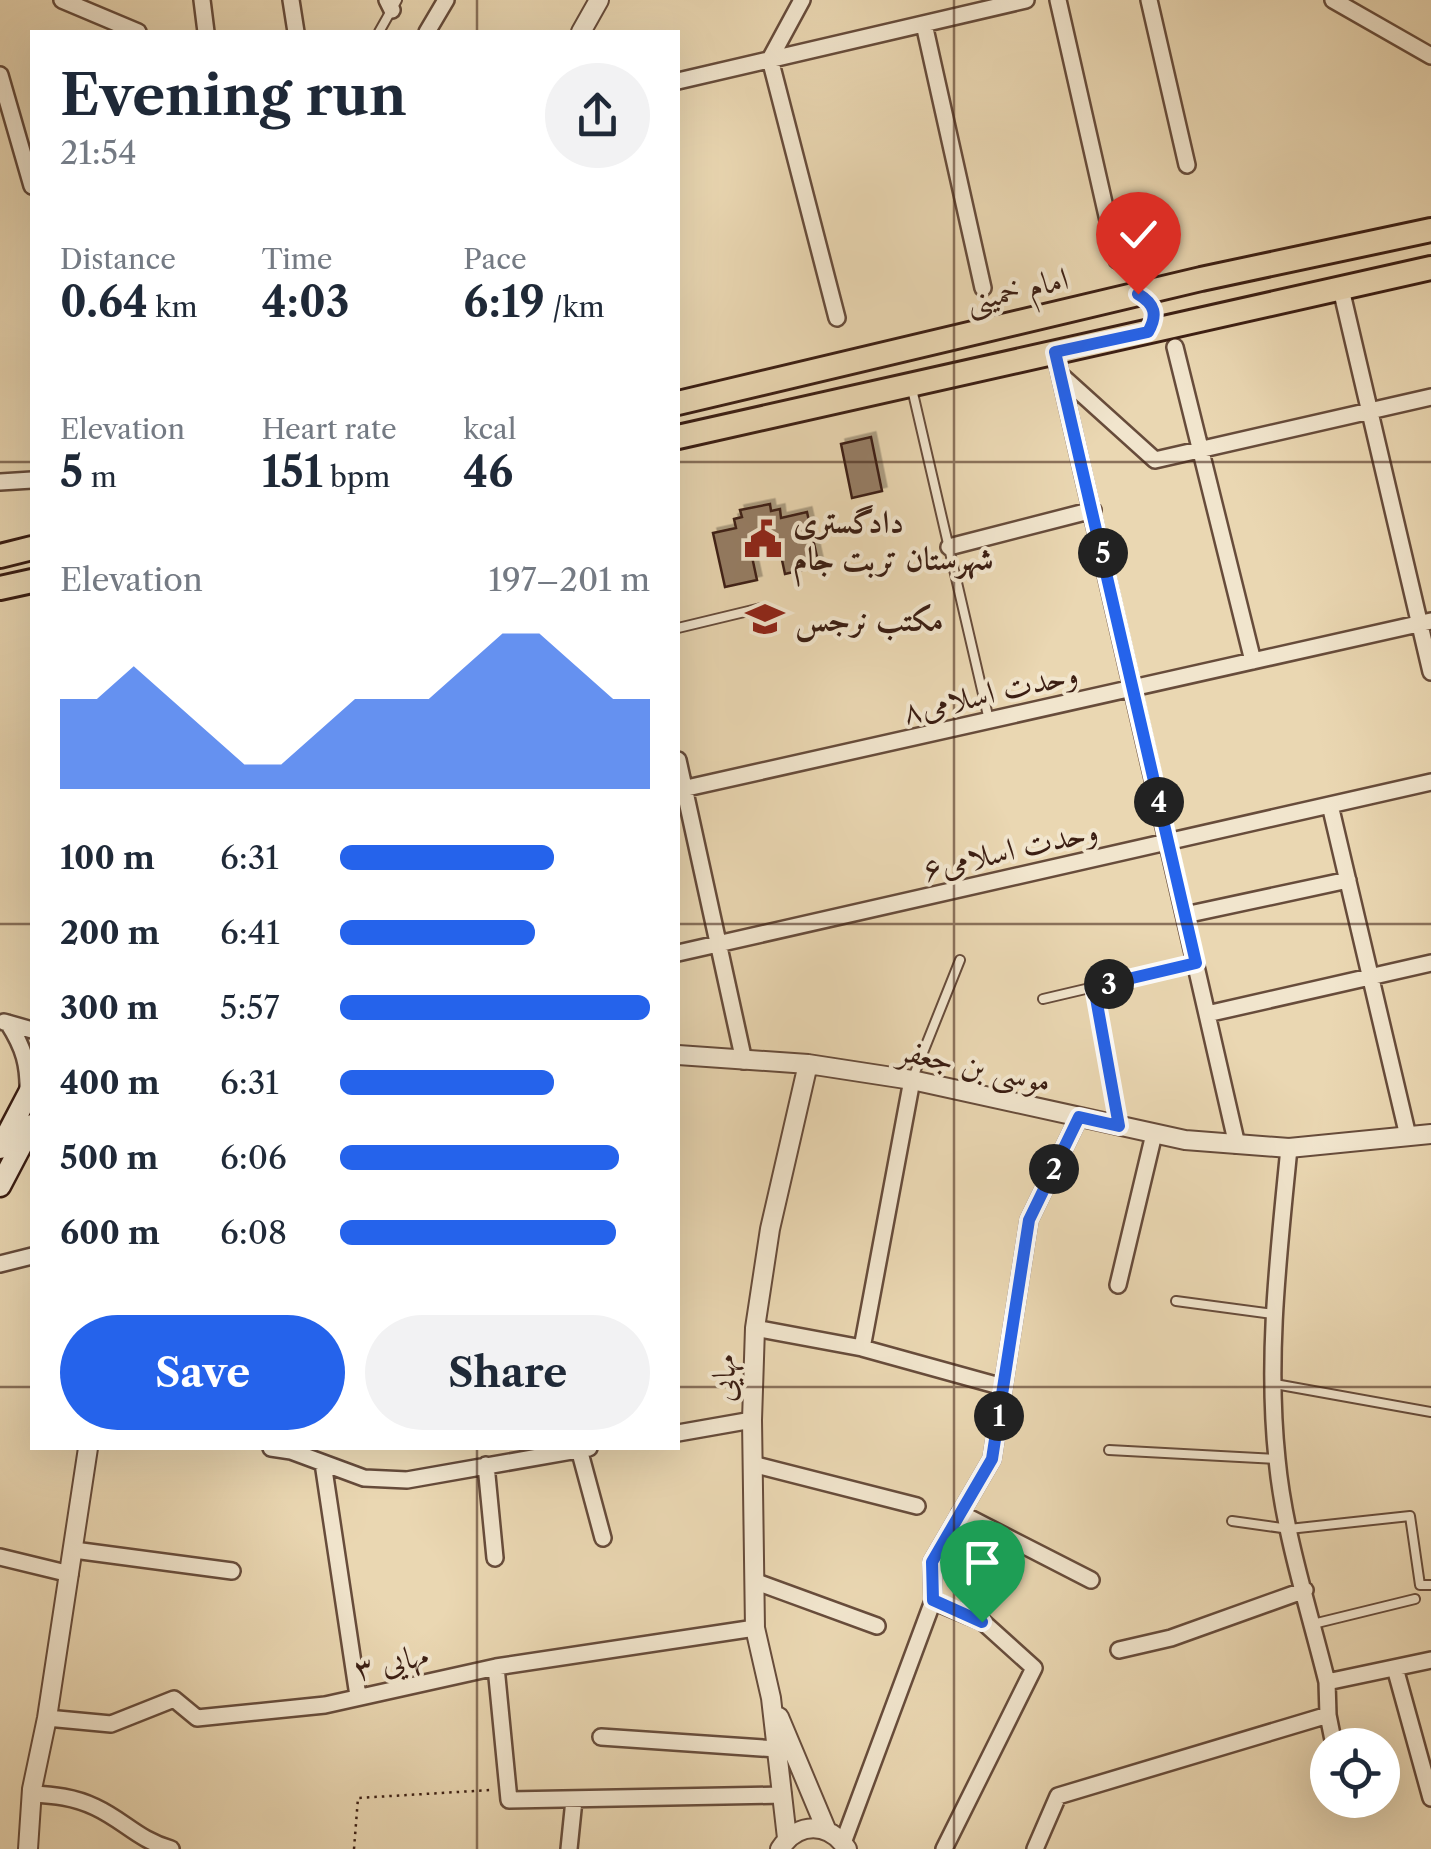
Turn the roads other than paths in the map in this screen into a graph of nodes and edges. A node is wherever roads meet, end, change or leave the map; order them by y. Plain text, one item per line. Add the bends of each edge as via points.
1 (62, 0) edge
2 (202, 0) edge
3 (291, 0) edge
4 (446, 0) edge
5 (599, 0) edge
6 (802, 0) edge
7 (1026, 0) edge
8 (1058, 0) edge
9 (1149, 0) edge
10 (1333, 0) edge
11 (1345, 0) edge
12 (392, 3) edge
13 (1366, 16) junction
14 (924, 24) junction
15 (133, 30) edge
16 (206, 30) edge
17 (296, 30) edge
18 (380, 30) edge
19 (429, 30) edge
20 (583, 30) edge
21 (1431, 56) edge
22 (770, 59) junction
23 (0, 75) edge
24 (680, 81) edge
25 (1187, 166) dead end
26 (30, 179) edge
27 (1431, 230) edge
28 (1117, 260) dead end
29 (1431, 268) edge
30 (1201, 279) junction
31 (983, 288) dead end
32 (1341, 289) junction
33 (1138, 294) junction
34 (837, 318) dead end
35 (1211, 318) junction
36 (1148, 332) junction
37 (1175, 347) dead end
38 (1055, 352) junction
39 (1063, 377) junction
40 (911, 384) junction
41 (1431, 396) edge
42 (680, 403) edge
43 (1370, 410) junction
44 (680, 437) edge
45 (1201, 449) junction
46 (30, 480) edge
47 (0, 482) edge
48 (1093, 510) junction
49 (949, 546) junction
50 (30, 548) edge
51 (0, 556) edge
52 (30, 581) edge
53 (0, 588) edge
54 (761, 608) dead end
55 (1425, 623) edge
56 (680, 628) edge
57 (1253, 661) junction
58 (1431, 672) edge
59 (1133, 688) junction
60 (989, 720) junction
61 (1431, 782) edge
62 (681, 790) edge
63 (1330, 805) junction
64 (1168, 842) junction
65 (1348, 880) junction
66 (1184, 915) junction
67 (718, 944) junction
68 (680, 953) edge
69 (960, 960) dead end
70 (1196, 963) junction
71 (1431, 963) edge
72 (1370, 977) junction
73 (1094, 987) junction
74 (1043, 999) dead end
75 (1207, 1014) junction
76 (4, 1022) edge
77 (30, 1029) edge
78 (680, 1052) edge
79 (744, 1062) junction
80 (808, 1064) junction
81 (912, 1080) junction
82 (30, 1091) edge
83 (1079, 1117) junction
84 (1119, 1126) junction
85 (30, 1129) edge
86 (1154, 1134) junction
87 (1431, 1134) edge
88 (1408, 1136) junction
89 (1237, 1145) junction
90 (0, 1148) edge
91 (1289, 1148) junction
92 (0, 1186) edge
93 (30, 1256) edge
94 (0, 1264) edge
95 (1118, 1285) dead end
96 (1176, 1301) dead end
97 (1273, 1314) junction
98 (755, 1328) junction
99 (862, 1348) junction
100 (1275, 1384) junction
101 (1003, 1387) junction
102 (1431, 1412) edge
103 (752, 1420) junction
104 (680, 1432) edge
105 (88, 1450) edge
106 (278, 1450) edge
107 (584, 1450) edge
108 (1109, 1450) dead end
109 (546, 1451) edge
110 (1276, 1459) junction
111 (323, 1463) junction
112 (752, 1464) junction
113 (486, 1466) junction
114 (917, 1506) dead end
115 (960, 1514) junction
116 (1232, 1521) dead end
117 (1288, 1529) junction
118 (604, 1538) dead end
119 (74, 1550) junction
120 (0, 1557) edge
121 (496, 1558) dead end
122 (232, 1571) dead end
123 (70, 1574) junction
124 (1090, 1580) dead end
125 (754, 1581) junction
126 (1431, 1584) edge
127 (1305, 1590) junction
128 (1415, 1599) dead end
129 (933, 1600) junction
130 (1313, 1624) junction
131 (876, 1626) dead end
132 (755, 1628) junction
133 (1120, 1650) dead end
134 (1431, 1660) edge
135 (496, 1667) junction
136 (1395, 1668) junction
137 (1327, 1682) junction
138 (358, 1696) junction
139 (771, 1698) junction
140 (1328, 1715) junction
141 (47, 1718) junction
142 (1331, 1728) edge
143 (601, 1737) dead end
144 (777, 1749) junction
145 (32, 1794) junction
146 (783, 1795) junction
147 (1431, 1798) edge
148 (574, 1800) junction
149 (826, 1829) junction
150 (784, 1844) edge
151 (845, 1846) edge
152 (28, 1849) edge
153 (171, 1849) edge
154 (569, 1849) edge
155 (944, 1849) edge
156 (1034, 1849) edge

1 - 15 street
2 - 16 street
3 - 17 street
4 - 19 street
5 - 20 street
6 - 22 street
7 - 14 street
8 - 28 street
9 - 25 street
10 - 13 street
11 - 13 street
12 - 18 lane
13 - 21 street
14 - 22 street
14 - 31 street
22 - 24 street
22 - 34 street
23 - 26 street
27 - 30 main road, امام خمینی
29 - 32 main road
30 - 33 main road, امام خمینی
30 - 35 main road via 1197,301
32 - 35 main road
32 - 43 street
33 - 36 main road via 1154,310
33 - 42 main road, امام خمینی
35 - 36 main road
36 - 38 main road
37 - 45 street
38 - 39 street
38 - 40 main road
39 - 45 street via 1154,460
39 - 48 street
40 - 44 main road
40 - 49 lane
41 - 43 street
43 - 45 street
43 - 55 street
45 - 57 street
46 - 47 street
48 - 49 street
48 - 59 street
49 - 60 lane
50 - 51 main road
52 - 53 main road
54 - 56 lane
55 - 57 street, وحدت اسلامی۸
55 - 58 street
57 - 59 street, وحدت اسلامی۸
59 - 60 street, وحدت اسلامی۸
59 - 64 street
60 - 62 street, وحدت اسلامی۸
61 - 63 street, وحدت اسلامی۶
62 - 67 street
63 - 64 street, وحدت اسلامی۶
63 - 65 street
64 - 66 street
64 - 67 street, وحدت اسلامی۶
65 - 66 street
65 - 72 street
66 - 70 street
67 - 68 street, وحدت اسلامی۶
67 - 79 street
69 - 81 lane
70 - 73 lane
70 - 75 street
71 - 72 street
72 - 75 street
72 - 88 street
73 - 74 lane
73 - 84 lane
75 - 89 street
76 - 77 street
76 - 82 street via 22,1045
78 - 79 street, موسی بن جعفر
79 - 80 street, موسی بن جعفر
80 - 81 street, موسی بن جعفر
80 - 98 street, مهایی
81 - 83 street, موسی بن جعفر
81 - 99 street
82 - 90 main road
83 - 84 street, موسی بن جعفر
83 - 101 street via 1029,1220
84 - 86 street, موسی بن جعفر
85 - 92 main road
86 - 89 street, موسی بن جعفر
86 - 95 street
87 - 88 street, موسی بن جعفر
88 - 91 street, موسی بن جعفر
89 - 91 street, موسی بن جعفر
91 - 97 street
93 - 94 street
96 - 97 lane
97 - 100 street
98 - 99 street
98 - 103 street, مهایی
99 - 101 street
100 - 102 lane
100 - 110 street
101 - 115 street via 992,1459
103 - 104 street
103 - 112 street, مهایی
105 - 119 street
106 - 111 street
107 - 118 street
108 - 110 lane
109 - 113 street
110 - 117 street
111 - 113 street via 364,1478 407,1480
111 - 138 street
112 - 114 street
112 - 125 street, مهایی
113 - 121 street
115 - 124 street
115 - 129 street via 932,1562
116 - 117 lane
117 - 126 lane via 1410,1516 1420,1585
117 - 127 street
119 - 122 street
119 - 123 street
120 - 123 street
123 - 141 street
125 - 131 street
125 - 132 street, مهایی
127 - 130 street
127 - 133 street
128 - 130 lane
129 - 151 street
129 - 155 street via 982,1622 1034,1668
130 - 137 street
132 - 135 street, مهایی ۳
132 - 139 street, مهایی
134 - 136 street
135 - 138 street, مهایی ۳
135 - 148 street via 508,1794
136 - 137 street
136 - 147 street
137 - 140 street
138 - 141 street, مهایی ۳ via 197,1718 174,1700 111,1724
139 - 144 street
139 - 149 street
140 - 142 street
140 - 156 street via 1058,1796
141 - 145 street
143 - 144 street
144 - 146 street
145 - 152 street
145 - 153 street via 96,1807 144,1841
146 - 148 street
146 - 150 street
148 - 154 street
149 - 150 street via 799,1830
149 - 151 street

